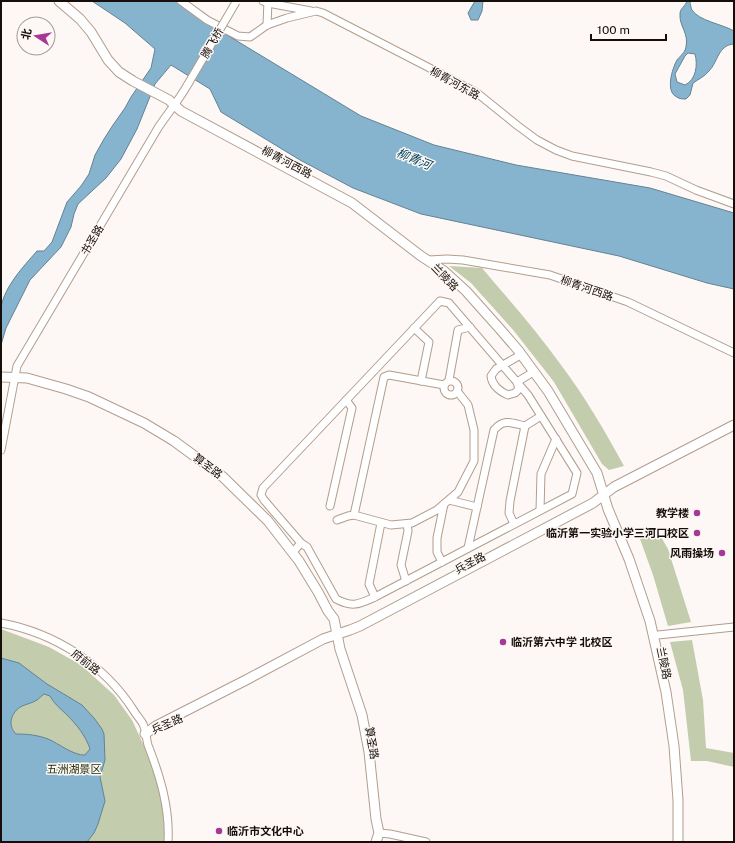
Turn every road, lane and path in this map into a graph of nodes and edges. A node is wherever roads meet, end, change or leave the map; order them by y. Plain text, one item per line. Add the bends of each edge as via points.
1 (59, 1) edge
2 (181, 1) edge
3 (235, 1) edge
4 (266, 2) edge
5 (316, 11) junction
6 (267, 25) junction
7 (187, 83) joint
8 (175, 105) junction
9 (734, 204) edge
10 (429, 260) junction
11 (470, 326) junction
12 (414, 328) junction
13 (734, 353) edge
14 (517, 357) junction
15 (503, 366) junction
16 (1, 372) edge
17 (530, 374) junction
18 (1, 377) edge
19 (15, 377) junction
20 (422, 381) junction
21 (447, 382) junction
22 (517, 382) junction
23 (457, 391) junction
24 (346, 400) junction
25 (541, 416) junction
26 (734, 425) edge
27 (525, 426) junction
28 (734, 430) edge
29 (1, 431) edge
30 (556, 439) junction
31 (1, 450) edge
32 (604, 495) junction
33 (446, 502) junction
34 (330, 506) dead end
35 (477, 506) junction
36 (540, 510) junction
37 (354, 515) junction
38 (337, 520) dead end
39 (381, 523) junction
40 (407, 524) junction
41 (514, 524) junction
42 (301, 543) junction
43 (468, 548) junction
44 (293, 552) junction
45 (442, 562) junction
46 (406, 580) junction
47 (375, 597) junction
48 (1, 623) edge
49 (1, 627) edge
50 (734, 627) edge
51 (337, 634) junction
52 (658, 635) junction
53 (145, 734) junction
54 (378, 839) edge
55 (168, 842) edge
56 (172, 842) edge
57 (415, 842) edge
58 (426, 842) edge
59 (678, 842) edge
60 (683, 842) edge

1 - 8 main road, 柳青河西路 via 91,32 108,60 119,72
2 - 6 street via 207,20 238,36 250,37
3 - 7 street, 腾飞桥
4 - 5 street, 柳青河东路
4 - 6 street
5 - 6 street
5 - 9 street, 柳青河东路 via 477,93 537,140 556,150 572,156 650,172
7 - 8 street, 书圣路 via 177,96
8 - 10 main road, 柳青河西路 via 184,106 355,199 424,252
8 - 19 street, 书圣路
10 - 13 street, 柳青河西路 via 470,261 550,275 628,302
10 - 14 main road, 兰陵路 via 478,311
10 - 32 main road, 兰陵路 via 466,291 536,374 597,473
11 - 12 street via 449,303 440,301
11 - 15 street
11 - 21 street via 458,330
12 - 20 street via 429,342
12 - 24 street
14 - 15 street
14 - 17 main road, 兰陵路
15 - 22 street
15 - 22 street via 496,369 492,382 501,392 508,395 515,394 519,389
16 - 19 main road, 算圣路
17 - 22 street
17 - 32 main road, 兰陵路 via 560,418
18 - 19 main road, 算圣路
19 - 29 street, 书圣路 via 10,382
19 - 31 street, 书圣路
19 - 44 main road, 算圣路 via 89,397 144,423 223,477 268,521
19 - 51 main road, 算圣路 via 25,383 87,401 142,427 220,480 265,524 279,542 311,588
20 - 21 street
20 - 37 street via 384,377
21 - 23 street via 457,383
21 - 23 street via 444,390 447,394 453,395
22 - 25 street
23 - 33 street via 468,405 474,430 474,461 458,492
24 - 34 street via 352,408
24 - 42 street via 263,488 264,500
25 - 27 street
25 - 30 street
26 - 32 main road, 兵圣路 via 614,486
27 - 35 street via 507,422 498,424 494,430
27 - 41 street via 510,501 509,513
28 - 32 main road, 兵圣路
30 - 36 street via 541,474
30 - 36 street via 577,474 572,494
32 - 51 main road, 兵圣路 via 590,498
32 - 52 main road, 兰陵路 via 613,506 628,544 646,592
32 - 59 main road, 兰陵路 via 641,594 669,709 677,784
33 - 35 street
33 - 40 street via 437,510
33 - 45 street via 437,538 437,552
35 - 43 street
36 - 41 street
37 - 38 street
37 - 39 street
39 - 40 street
39 - 47 street via 369,584
40 - 46 street via 408,531 401,565
41 - 43 street
42 - 44 street
42 - 47 street via 307,547 336,599 356,605
43 - 45 street
44 - 51 main road, 算圣路 via 334,619
45 - 46 street
46 - 47 street
48 - 53 street, 府前路 via 32,631 76,652 121,692 143,724
49 - 53 street, 府前路 via 30,635 73,656 117,695
50 - 52 street
51 - 53 main road, 兵圣路 via 314,649 182,718
51 - 54 main road, 算圣路 via 362,715 369,752
52 - 60 main road, 兰陵路 via 679,745
53 - 55 street, 府前路 via 165,796
53 - 56 street, 府前路 via 165,778
54 - 57 street via 389,837
54 - 58 street via 390,834

